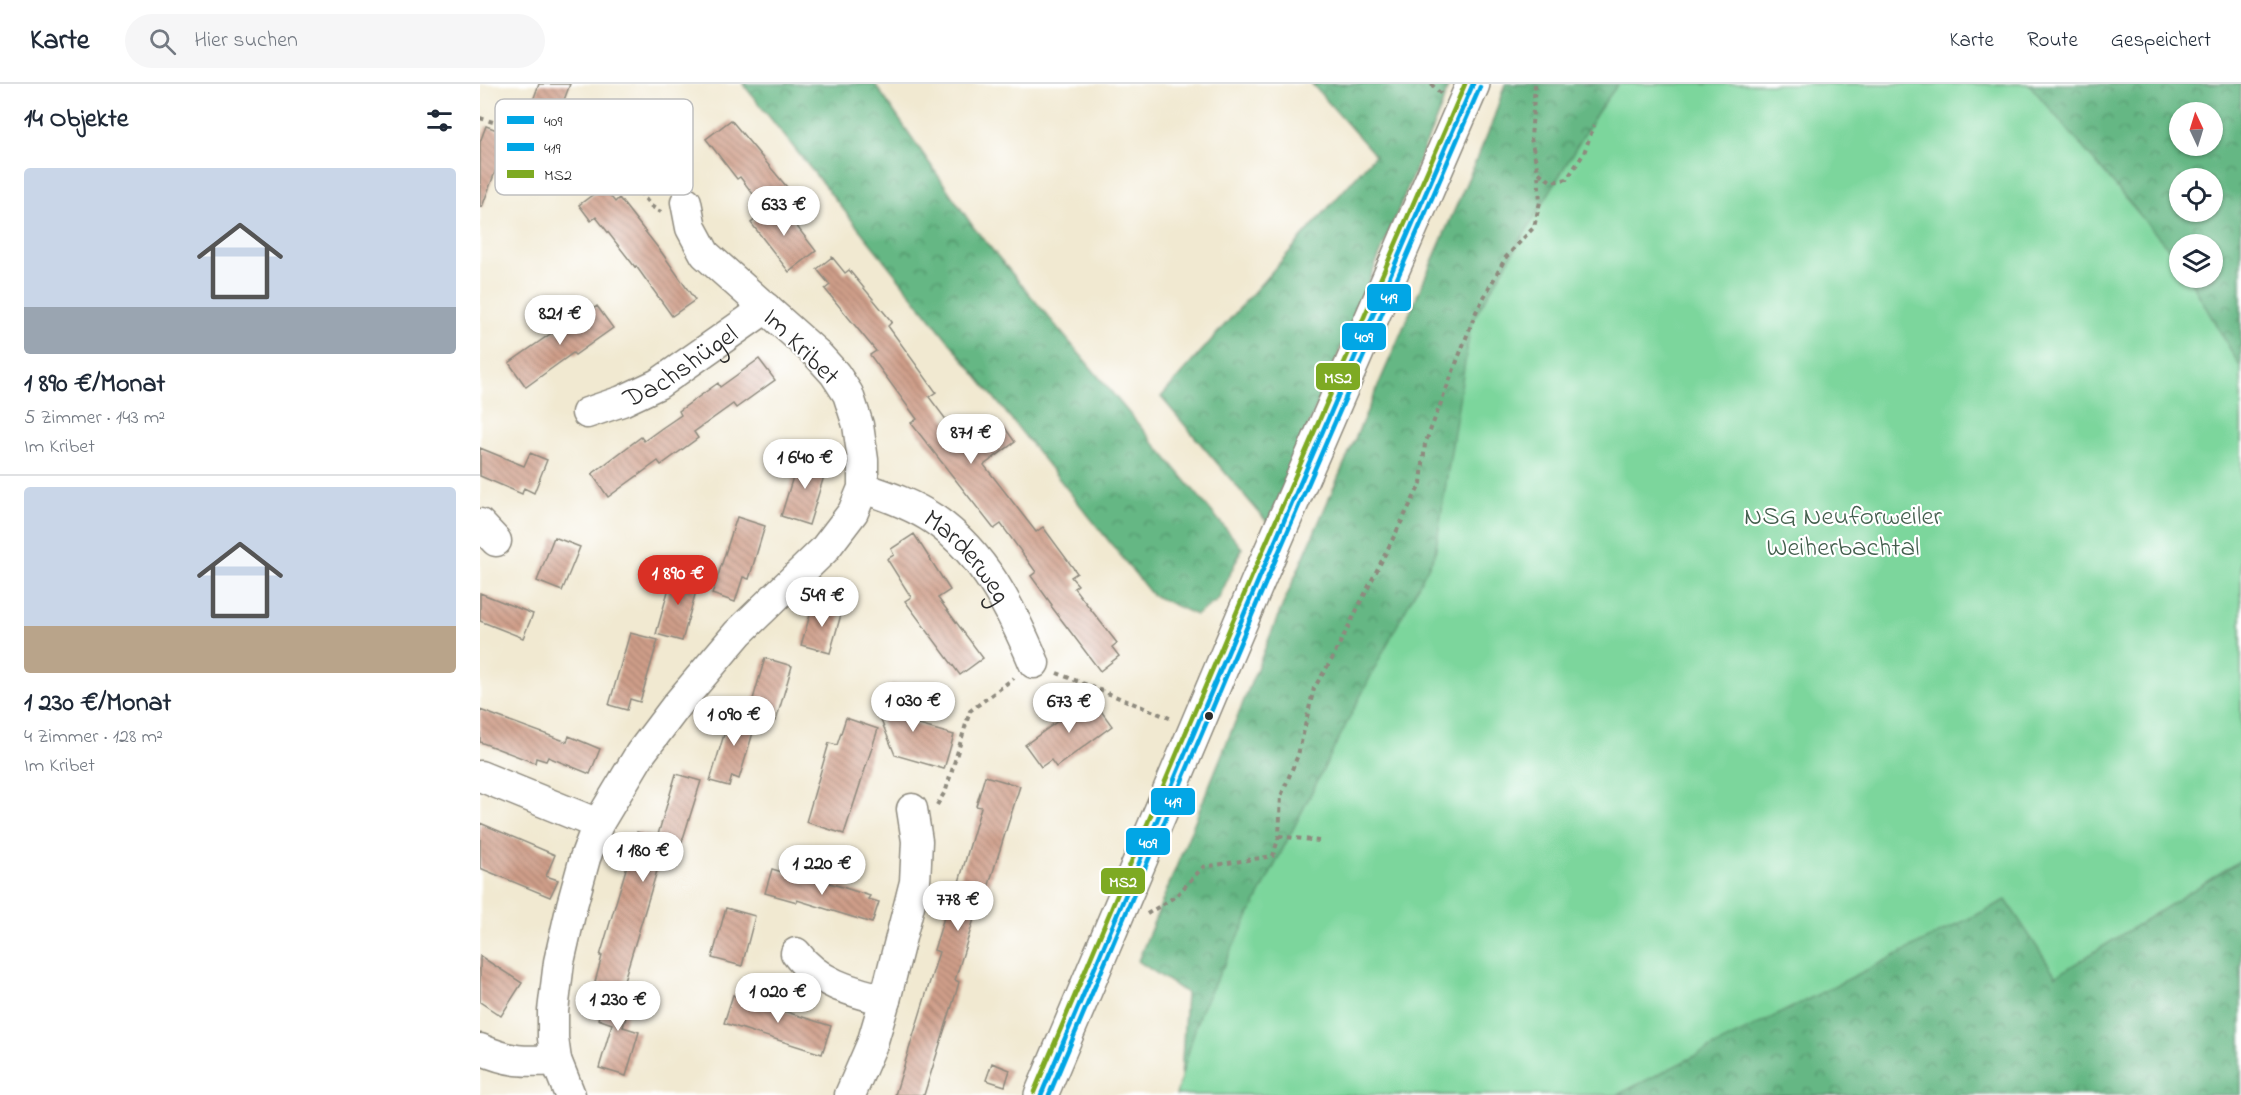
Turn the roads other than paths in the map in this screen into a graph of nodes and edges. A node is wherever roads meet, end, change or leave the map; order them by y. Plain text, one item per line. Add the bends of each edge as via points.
1 (1473, 84) edge
2 (688, 215) road end
3 (766, 308) junction
4 (587, 413) dead end
5 (863, 488) junction
6 (1034, 663) road end
7 (480, 776) edge
8 (912, 809) dead end
9 (598, 824) junction
10 (795, 953) dead end
11 (885, 1000) junction
12 (480, 1049) edge
13 (556, 1060) junction
14 (570, 1095) edge
15 (850, 1095) edge
16 (1041, 1095) edge

1 - 16 main road
2 - 3 street, Im Kribet via 705,254
3 - 4 street, Dachshügel via 658,384
3 - 5 street, Im Kribet via 816,353 848,394 858,425
5 - 6 street, Marderweg via 935,520 962,543 993,581 1017,622
5 - 9 street, Im Kribet via 853,512 824,550 738,633 677,705 640,754
7 - 9 street
8 - 11 street via 917,840 915,882
9 - 13 street, Im Kribet via 585,858 559,962 553,1011
10 - 11 street via 818,976 843,989
11 - 15 street via 872,1044
12 - 13 street via 502,1059
13 - 14 street, Im Kribet

